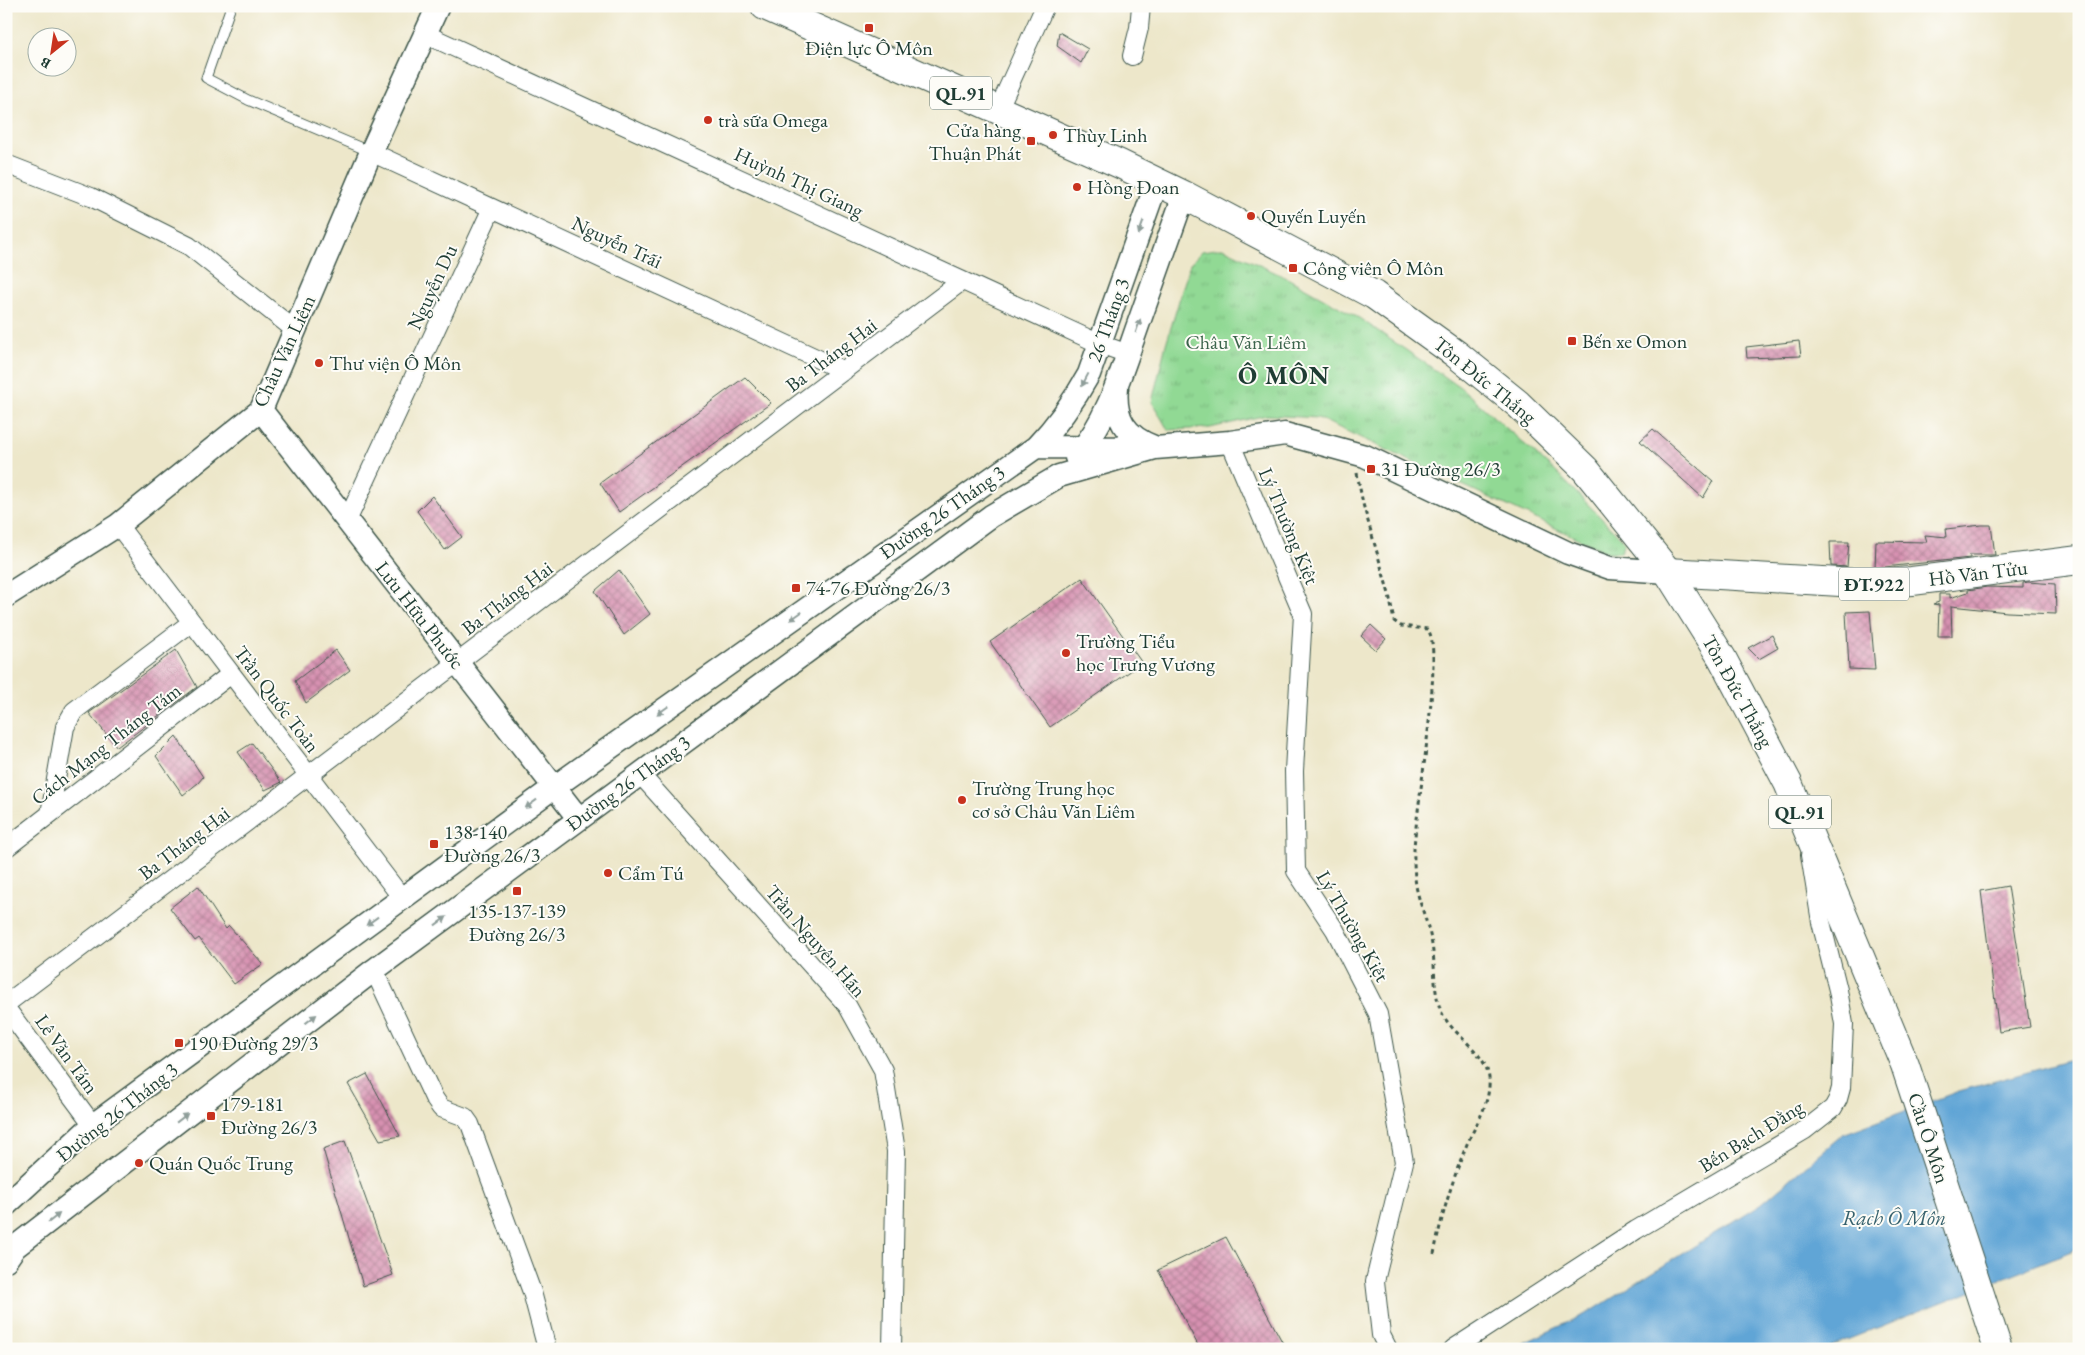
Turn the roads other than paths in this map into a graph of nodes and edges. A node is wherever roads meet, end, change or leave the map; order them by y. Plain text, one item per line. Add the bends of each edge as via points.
1 (231, 6) edge
2 (438, 6) edge
3 (765, 6) edge
4 (1045, 6) edge
5 (1141, 6) edge
6 (797, 13) edge
7 (425, 34) junction
8 (1132, 56) dead end
9 (998, 110) junction
10 (372, 152) junction
11 (6, 164) edge
12 (1157, 182) junction
13 (1184, 195) junction
14 (492, 208) junction
15 (962, 280) junction
16 (295, 330) junction
17 (1100, 344) junction
18 (1128, 354) junction
19 (844, 371) junction
20 (1118, 381) junction
21 (261, 410) junction
22 (1230, 442) junction
23 (1036, 447) junction
24 (1084, 448) junction
25 (1155, 448) junction
26 (1059, 476) junction
27 (347, 521) junction
28 (118, 525) junction
29 (2079, 560) edge
30 (1668, 572) junction
31 (6, 596) edge
32 (192, 622) junction
33 (457, 663) junction
34 (231, 674) junction
35 (640, 774) junction
36 (309, 775) junction
37 (553, 788) junction
38 (50, 814) junction
39 (579, 819) junction
40 (1808, 832) junction
41 (6, 848) edge
42 (402, 898) junction
43 (374, 970) junction
44 (6, 1006) edge
45 (1905, 1065) joint
46 (93, 1126) junction
47 (6, 1204) edge
48 (9, 1248) edge
49 (1994, 1336) edge
50 (546, 1349) edge
51 (892, 1349) edge
52 (1388, 1349) edge
53 (1453, 1349) edge

1 - 10 lane via 206,78 248,100
2 - 7 street, Châu Văn Liêm
3 - 6 main road, Tôn Đức Thắng / QL.91
4 - 9 street
5 - 8 street
6 - 9 main road, Tôn Đức Thắng / QL.91
7 - 10 street, Châu Văn Liêm
7 - 15 street, Huỳnh Thị Giang
9 - 12 main road, Tôn Đức Thắng / QL.91
10 - 14 street, Nguyễn Trãi
10 - 16 street, Châu Văn Liêm
11 - 16 street via 91,197 189,246
12 - 13 main road, Tôn Đức Thắng / QL.91
12 -> 17 street, 26 Tháng 3
18 -> 13 street, 26 Tháng 3
13 - 30 main road, Tôn Đức Thắng / QL.91 via 1374,295 1456,354 1518,404 1585,469
14 - 19 street, Nguyễn Trãi
14 - 27 street, Nguyễn Du
15 - 17 street, Huỳnh Thị Giang
15 - 19 street, Ba Tháng Hai
16 - 21 street, Châu Văn Liêm
17 - 18 street, Huỳnh Thị Giang
17 -> 23 street, 26 Tháng 3 via 1089,374 1074,400
18 - 20 street, 26 Tháng 3
19 - 33 street, Ba Tháng Hai
20 - 24 street, 26 Tháng 3
20 - 25 street, 26 Tháng 3 via 1117,411 1124,426 1141,442
21 - 27 street, Lưu Hữu Phước
21 - 28 street, Châu Văn Liêm
22 - 25 street
22 - 30 street via 1285,434 1365,456 1568,553 1610,568
22 - 52 street, Lý Thường Kiệt via 1303,614 1294,771 1296,871 1334,930 1378,1014 1404,1162 1375,1281 1380,1335
23 - 24 street
23 -> 37 street, Đường 26 Tháng 3
24 - 25 street
24 - 26 street, 26 Tháng 3
25 - 26 street
26 - 35 street, Đường 26 Tháng 3 via 990,516
27 - 33 street, Lưu Hữu Phước
28 - 31 street, Châu Văn Liêm
28 - 32 street, Trần Quốc Toản
29 - 30 main road, Hồ Văn Tửu / ĐT.922 via 1874,584
30 - 40 main road, Tôn Đức Thắng / QL.91 via 1722,658 1788,783
32 - 34 street, Trần Quốc Toản
32 - 38 street via 74,711 65,727
33 - 36 street, Ba Tháng Hai
33 - 37 street, Lưu Hữu Phước
34 - 36 street, Trần Quốc Toản
34 - 38 street, Cách Mạng Tháng Tám
35 - 39 street, Đường 26 Tháng 3
35 - 51 street, Trần Nguyên Hãn via 847,1006 883,1070 896,1151
36 - 42 street, Trần Quốc Toản
36 - 44 street, Ba Tháng Hai
37 - 39 street, Lưu Hữu Phước
37 -> 42 street, Đường 26 Tháng 3
38 - 41 street, Cách Mạng Tháng Tám
43 -> 39 street, Đường 26 Tháng 3
40 - 45 main road, Tôn Đức Thắng / QL.91
40 - 53 street, Bến Bạch Đằng via 1814,889 1844,1024 1841,1088 1833,1108 1805,1130 1636,1230
42 -> 46 street, Đường 26 Tháng 3
48 -> 43 street, Đường 26 Tháng 3
43 - 50 street via 434,1098 441,1108 465,1117 470,1124 532,1292
44 - 46 street, Lê Văn Tám
45 - 49 main road, Cầu Ô Môn / QL.91
46 - 47 street, Đường 26 Tháng 3

